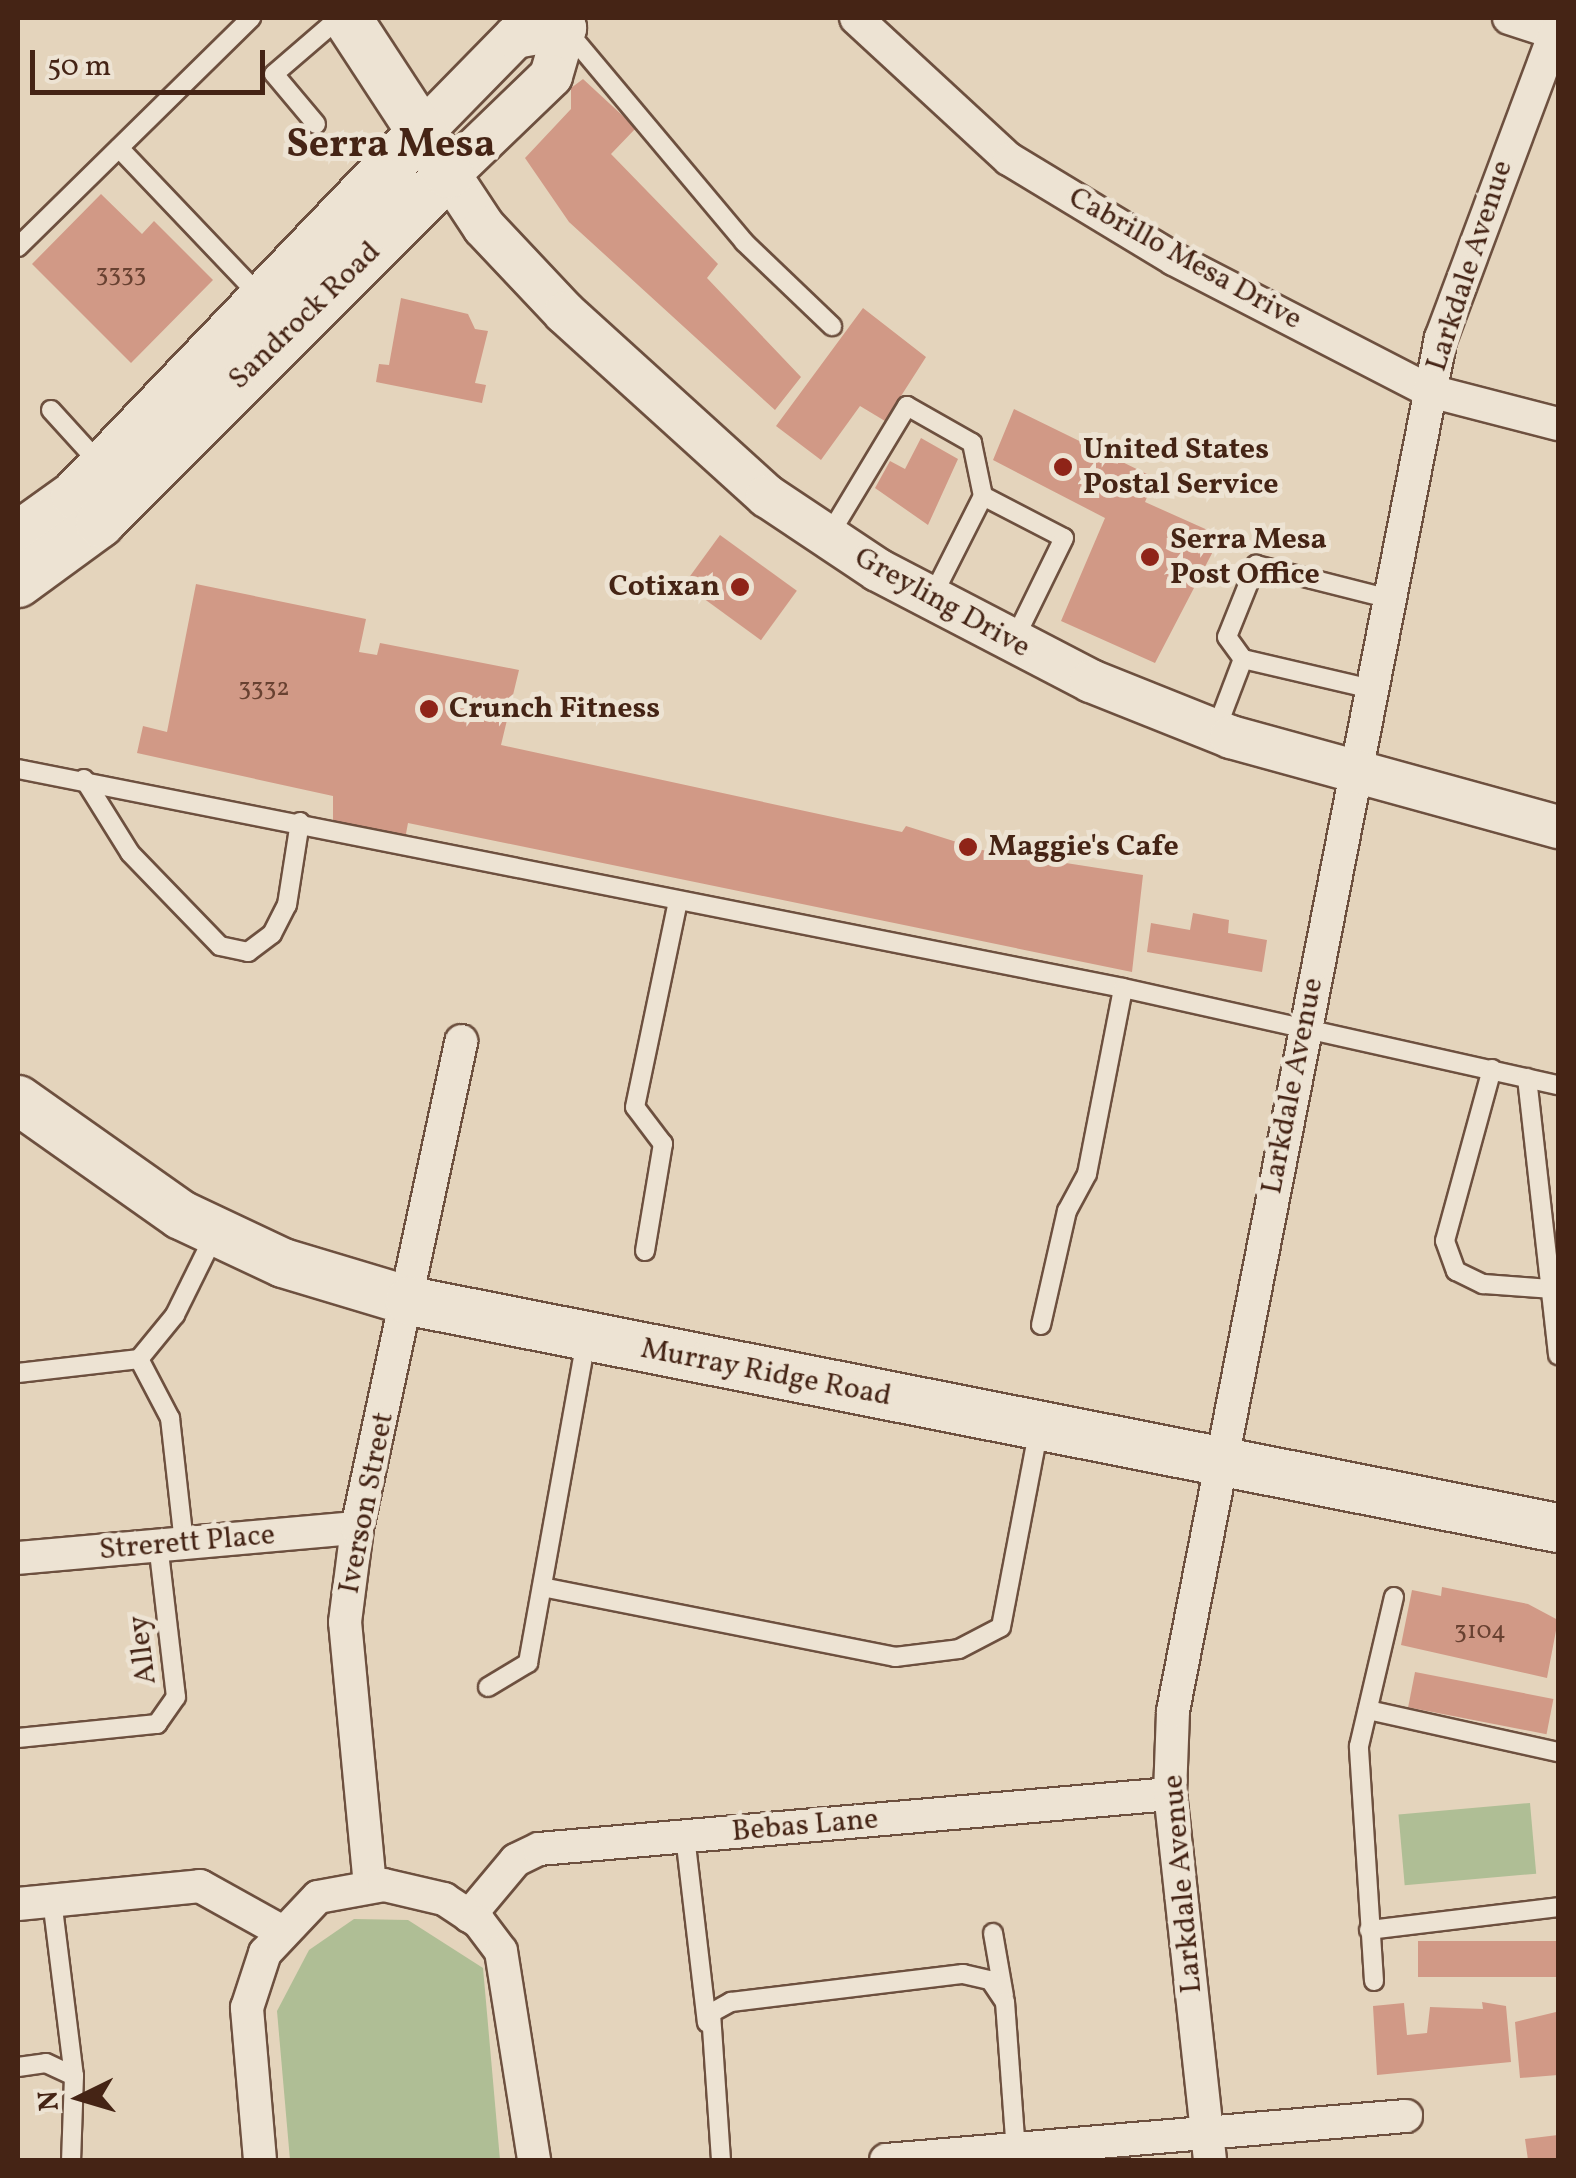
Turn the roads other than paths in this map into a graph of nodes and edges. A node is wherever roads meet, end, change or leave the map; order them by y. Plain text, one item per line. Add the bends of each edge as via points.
1 (251, 18) edge
2 (338, 18) edge
3 (347, 18) edge
4 (856, 18) edge
5 (1509, 18) edge
6 (576, 23) edge
7 (1556, 34) edge
8 (316, 124) dead end
9 (422, 132) junction
10 (119, 148) junction
11 (449, 174) junction
12 (18, 247) edge
13 (264, 299) junction
14 (832, 326) dead end
15 (1430, 391) junction
16 (51, 410) dead end
17 (1558, 424) edge
18 (114, 480) junction
19 (983, 496) junction
20 (18, 536) edge
21 (827, 537) junction
22 (18, 583) edge
23 (931, 600) junction
24 (1390, 600) junction
25 (1012, 644) junction
26 (1243, 659) junction
27 (1372, 689) junction
28 (1216, 731) junction
29 (18, 768) edge
30 (1354, 775) junction
31 (84, 779) junction
32 (300, 822) junction
33 (1558, 827) edge
34 (678, 902) junction
35 (1123, 988) junction
36 (1305, 1025) junction
37 (461, 1041) dead end
38 (1492, 1069) junction
39 (1528, 1078) junction
40 (1558, 1085) edge
41 (18, 1100) edge
42 (216, 1231) junction
43 (645, 1250) dead end
44 (1551, 1289) junction
45 (410, 1301) junction
46 (1041, 1325) dead end
47 (586, 1337) junction
48 (1558, 1355) edge
49 (140, 1360) junction
50 (18, 1373) edge
51 (1040, 1426) junction
52 (1220, 1464) junction
53 (357, 1528) junction
54 (1558, 1528) edge
55 (171, 1543) junction
56 (18, 1558) edge
57 (542, 1586) junction
58 (1394, 1597) dead end
59 (488, 1686) dead end
60 (1368, 1710) junction
61 (18, 1738) edge
62 (1558, 1752) edge
63 (1170, 1794) junction
64 (685, 1836) junction
65 (370, 1886) junction
66 (52, 1900) junction
67 (18, 1904) edge
68 (1558, 1908) edge
69 (469, 1916) junction
70 (278, 1930) junction
71 (1369, 1930) junction
72 (993, 1933) dead end
73 (1374, 1981) dead end
74 (1005, 2002) junction
75 (708, 2028) junction
76 (18, 2066) edge
77 (74, 2076) junction
78 (1406, 2116) dead end
79 (1209, 2146) edge
80 (1016, 2155) edge
81 (71, 2160) edge
82 (260, 2160) edge
83 (534, 2160) edge
84 (720, 2160) edge
85 (886, 2160) edge

1 - 10 lane
2 - 8 lane via 274,74
3 - 9 main road
4 - 15 street, Cabrillo Mesa Drive via 1009,158 1174,259
5 - 7 street
6 - 9 street, Sandrock Road via 515,37
6 - 11 street, Sandrock Road via 552,76
6 - 14 lane via 744,242
7 - 15 street, Larkdale Avenue via 1474,233
9 - 11 main road
9 - 13 main road, Sandrock Road
10 - 12 lane
10 - 13 lane
11 - 18 main road, Sandrock Road
11 - 21 street, Greyling Drive via 484,227 595,342 717,454
13 - 18 main road, Sandrock Road
15 - 17 street, Cabrillo Mesa Drive
15 - 24 street, Larkdale Avenue
16 - 18 lane
18 - 20 main road, Sandrock Road
18 - 22 main road, Sandrock Road via 100,523
19 - 21 lane via 972,443 907,406
19 - 23 lane
19 - 25 lane via 1064,538
21 - 23 street, Greyling Drive
23 - 25 street, Greyling Drive
24 - 26 lane via 1256,565 1227,637
24 - 27 street, Larkdale Avenue
25 - 28 street, Greyling Drive
26 - 27 lane
26 - 28 lane
27 - 30 street, Larkdale Avenue
28 - 30 street, Greyling Drive
29 - 31 lane
30 - 33 street, Greyling Drive
30 - 36 street, Larkdale Avenue
31 - 32 lane
31 - 32 lane via 130,853 220,946 248,952 272,934 287,905
32 - 34 lane
34 - 35 lane
34 - 43 lane via 635,1108 662,1144
35 - 36 lane
35 - 46 lane via 1087,1174 1067,1211
36 - 38 lane
36 - 52 street, Larkdale Avenue
37 - 45 street, Iverson Street
38 - 39 lane
38 - 44 lane via 1445,1241 1456,1271 1483,1284
39 - 40 lane
39 - 44 lane
41 - 42 main road, Murray Ridge Road
42 - 45 main road, Murray Ridge Road via 283,1263
42 - 49 lane via 175,1315
44 - 48 lane
45 - 47 main road, Murray Ridge Road
45 - 53 street, Iverson Street
47 - 51 main road, Murray Ridge Road
47 - 57 lane
49 - 50 lane
49 - 55 lane, Alley via 170,1418
51 - 52 main road, Murray Ridge Road
51 - 57 lane via 1001,1627 959,1648 895,1657
52 - 54 main road, Murray Ridge Road
52 - 63 street, Larkdale Avenue via 1173,1711
53 - 55 street, Strerett Place
53 - 65 street, Iverson Street via 345,1622
55 - 56 street, Strerett Place
55 - 61 lane, Alley via 176,1697 157,1724
57 - 59 lane via 528,1663
58 - 60 lane
60 - 62 lane
60 - 71 lane via 1359,1746
63 - 64 street, Bebas Lane
63 - 79 street, Larkdale Avenue
64 - 69 street, Bebas Lane via 538,1849 516,1860
64 - 75 lane
65 - 69 street via 444,1899
65 - 70 street via 318,1897
66 - 67 street
66 - 70 street via 200,1886
66 - 77 lane
68 - 71 lane
69 - 83 street via 501,1951 512,1984
70 - 82 street via 247,2008
71 - 73 lane
72 - 74 lane
74 - 75 lane via 990,1980 963,1974 732,2002 711,2013
74 - 80 lane
75 - 84 lane
76 - 77 lane via 46,2064
77 - 81 lane
78 - 79 street
79 - 80 street
80 - 85 street

